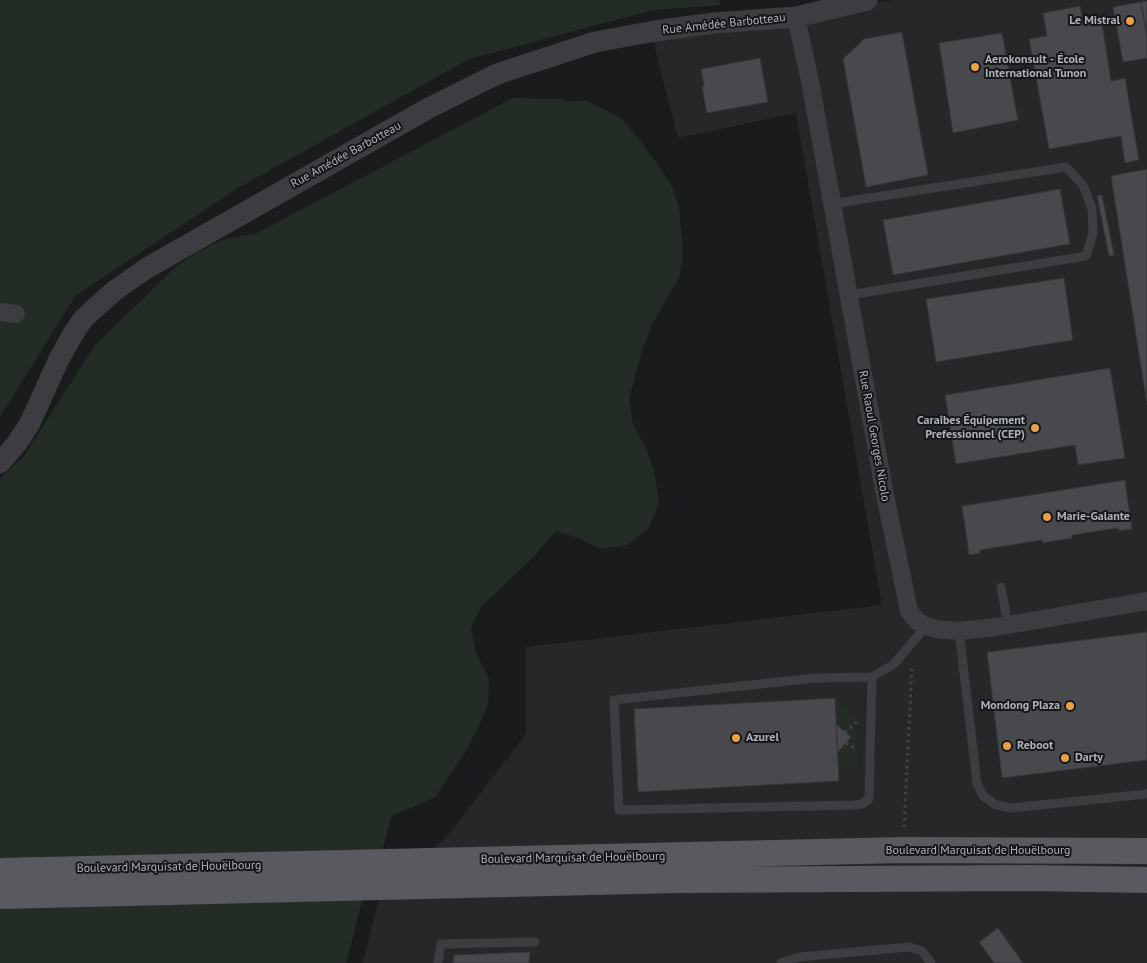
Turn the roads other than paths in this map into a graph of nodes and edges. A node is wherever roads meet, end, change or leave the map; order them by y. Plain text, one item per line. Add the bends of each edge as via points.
1 (867, 0) edge
2 (830, 4) edge
3 (796, 17) junction
4 (832, 204) junction
5 (849, 295) junction
6 (0, 462) edge
7 (1001, 587) dead end
8 (1147, 601) edge
9 (1008, 625) junction
10 (926, 626) junction
11 (959, 631) junction
12 (872, 677) junction
13 (1147, 794) edge
14 (1147, 852) edge
15 (0, 871) edge
16 (1147, 880) edge
17 (0, 896) edge
18 (535, 942) dead end
19 (438, 963) edge
20 (780, 963) edge
21 (931, 963) edge

1 - 2 street, Rue Amédée Barbotteau
2 - 3 street, Rue Amédée Barbotteau
3 - 4 street, Rue Raoul Georges Nicolo
3 - 6 street, Rue Amédée Barbotteau via 714,23 595,42 497,74 418,114 156,263 114,291 83,319 59,360 30,424
4 - 5 street, Rue Raoul Georges Nicolo
4 - 5 lane via 1066,166 1083,185 1092,208 1093,233 1086,256
5 - 10 street, Rue Raoul Georges Nicolo via 908,611
7 - 9 lane
8 - 9 street
9 - 11 street
10 - 11 street
10 - 12 lane via 894,664
11 - 13 lane via 978,783 983,796 996,805 1011,808
12 - 12 lane via 869,798 862,804 619,810 614,700 815,678
14 - 15 main road, Boulevard Marquisat de Houëlbourg via 903,850
16 - 17 main road, Boulevard Marquisat de Houëlbourg via 677,880
18 - 19 lane via 441,944
20 - 21 lane via 799,957 909,947 922,951

